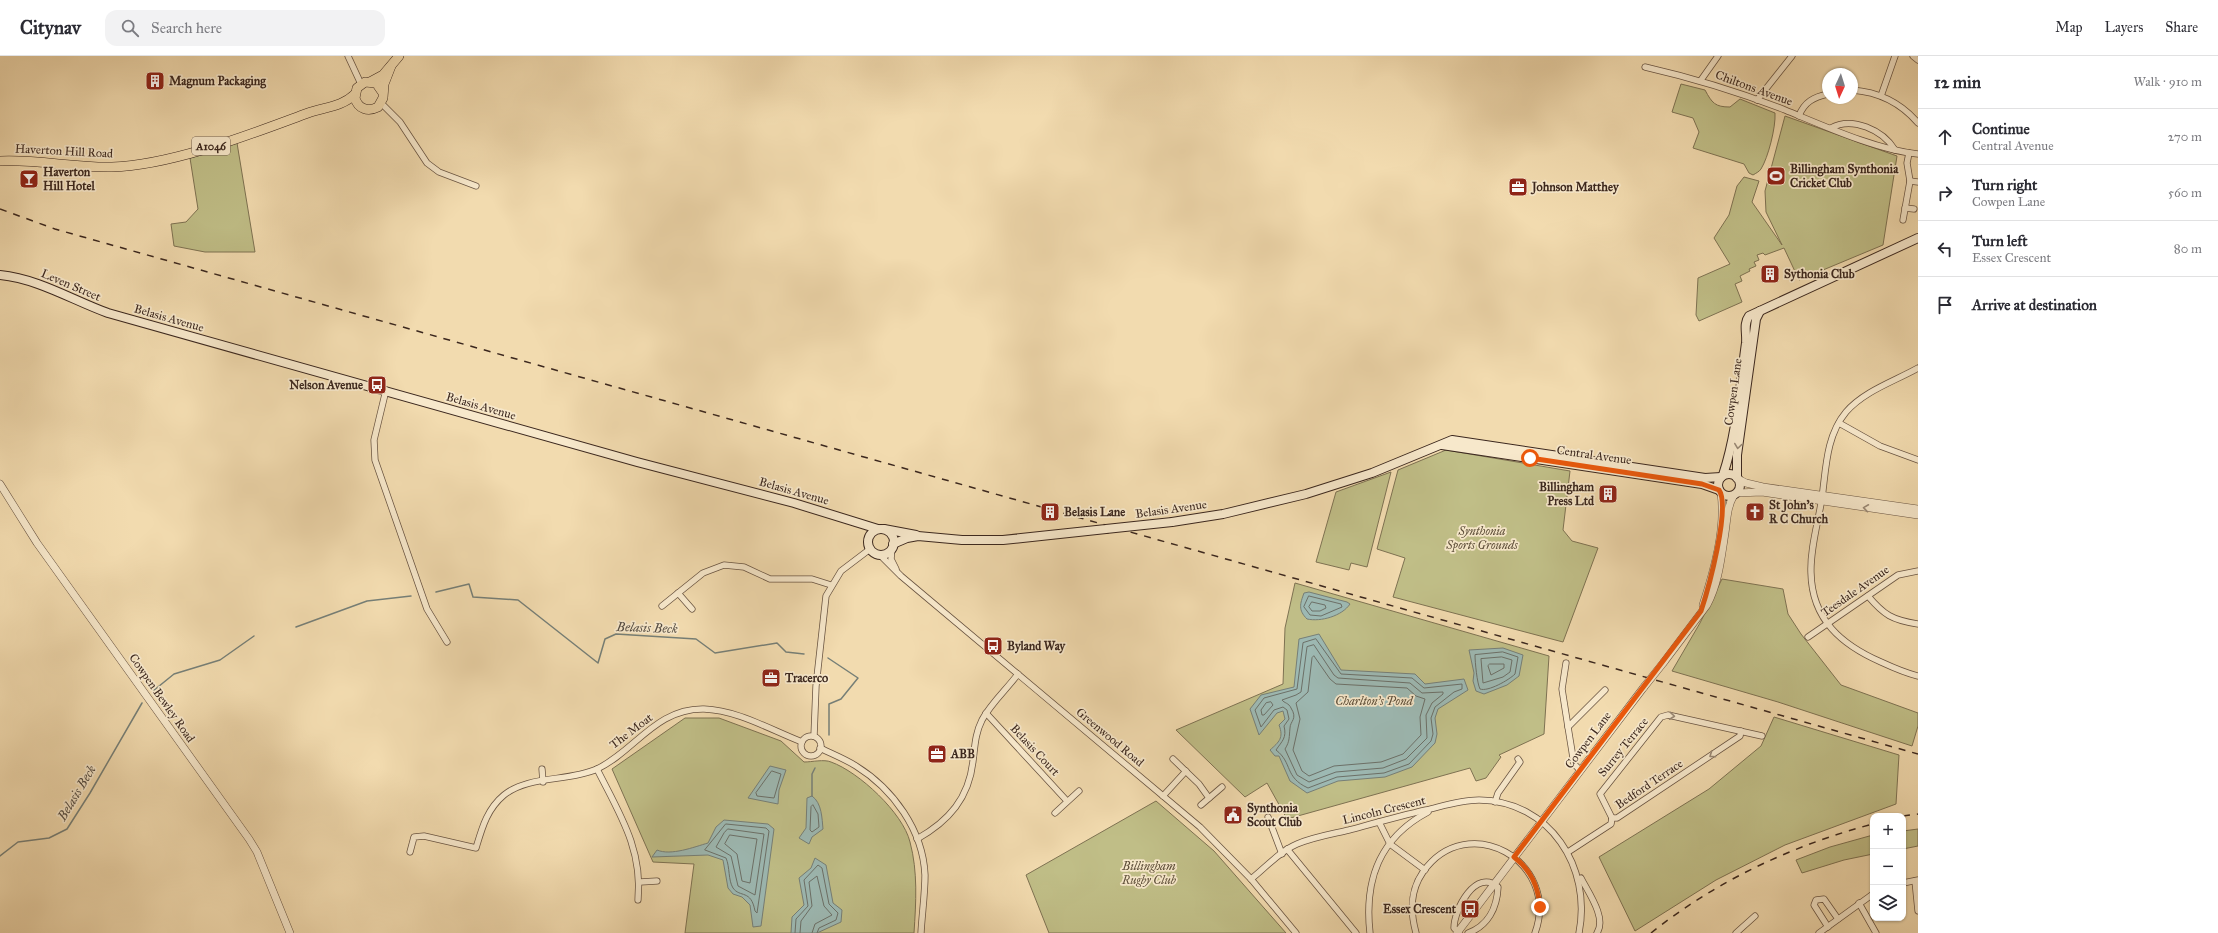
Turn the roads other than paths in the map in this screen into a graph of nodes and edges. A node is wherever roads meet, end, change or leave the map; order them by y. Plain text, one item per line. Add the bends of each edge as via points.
1 (348, 56) edge
2 (399, 56) edge
3 (1718, 56) edge
4 (1792, 56) edge
5 (1896, 56) edge
6 (1912, 56) edge
7 (1918, 60) edge
8 (391, 66) junction
9 (1645, 66) dead end
10 (1701, 80) junction
11 (370, 82) junction
12 (361, 84) junction
13 (1858, 91) edge
14 (383, 92) junction
15 (355, 94) junction
16 (1822, 96) edge
17 (1881, 96) junction
18 (1757, 100) junction
19 (381, 103) junction
20 (335, 106) junction
21 (363, 108) junction
22 (1799, 116) junction
23 (1918, 123) edge
24 (1831, 128) junction
25 (1895, 150) junction
26 (1909, 153) junction
27 (1918, 154) edge
28 (0, 161) edge
29 (1910, 181) junction
30 (1918, 182) edge
31 (476, 186) dead end
32 (1905, 208) junction
33 (1914, 209) dead end
34 (1903, 220) dead end
35 (1918, 238) edge
36 (0, 275) edge
37 (1760, 311) junction
38 (108, 313) joint
39 (1918, 368) edge
40 (386, 390) junction
41 (1839, 423) junction
42 (1452, 440) joint
43 (1441, 445) junction
44 (1530, 455) junction
45 (1918, 460) edge
46 (1722, 476) junction
47 (1738, 478) junction
48 (0, 484) edge
49 (1720, 491) junction
50 (1735, 494) junction
51 (1822, 498) junction
52 (1886, 507) junction
53 (1918, 509) edge
54 (1918, 515) edge
55 (848, 519) junction
56 (881, 529) junction
57 (918, 536) junction
58 (869, 545) junction
59 (893, 546) junction
60 (880, 555) junction
61 (1718, 556) junction
62 (897, 571) junction
63 (1918, 571) edge
64 (831, 585) junction
65 (678, 593) junction
66 (1868, 596) junction
67 (662, 606) dead end
68 (692, 609) dead end
69 (1828, 624) junction
70 (1918, 624) edge
71 (1808, 637) dead end
72 (447, 642) dead end
73 (1566, 663) dead end
74 (1018, 674) junction
75 (1918, 676) edge
76 (1605, 690) dead end
77 (986, 713) junction
78 (1568, 727) junction
79 (1741, 731) junction
80 (814, 736) junction
81 (1762, 736) dead end
82 (802, 742) junction
83 (820, 748) junction
84 (1173, 759) dead end
85 (1518, 759) dead end
86 (542, 769) dead end
87 (597, 769) junction
88 (1580, 770) junction
89 (1186, 771) junction
90 (544, 782) junction
91 (1222, 787) dead end
92 (1079, 791) dead end
93 (1163, 796) junction
94 (1209, 798) junction
95 (1067, 802) junction
96 (1495, 802) junction
97 (1201, 804) dead end
98 (1436, 808) junction
99 (1055, 812) dead end
100 (1267, 816) dead end
101 (1612, 818) junction
102 (1379, 822) junction
103 (1540, 822) junction
104 (917, 839) junction
105 (1390, 844) junction
106 (1287, 849) junction
107 (410, 852) dead end
108 (1568, 852) junction
109 (1282, 854) junction
110 (1514, 857) junction
111 (1575, 867) junction
112 (1425, 870) junction
113 (1251, 879) junction
114 (657, 881) dead end
115 (1916, 881) edge
116 (640, 882) junction
117 (1906, 883) edge
118 (1494, 884) junction
119 (1870, 896) edge
120 (638, 900) dead end
121 (1859, 904) junction
122 (1918, 911) edge
123 (1755, 916) dead end
124 (1838, 919) junction
125 (1828, 927) junction
126 (290, 933) edge
127 (921, 933) edge
128 (1296, 933) edge
129 (1356, 933) edge
130 (1370, 933) edge
131 (1416, 933) edge
132 (1458, 933) edge
133 (1468, 933) edge
134 (1535, 933) edge
135 (1579, 933) edge
136 (1597, 933) edge
137 (1736, 933) edge
138 (1819, 933) edge
139 (1876, 933) edge

1 - 12 street
2 - 8 main road
3 - 10 street
4 - 18 street
5 - 17 street
6 - 7 street
8 - 11 main road via 384,75
8 - 14 main road
9 - 10 street, Chiltons Avenue
10 - 18 street, Chiltons Avenue
11 - 12 main road
11 - 14 main road via 376,83
12 - 15 main road, Haverton Hill Road / A1046
13 - 17 street
14 - 19 main road
15 - 20 main road, Haverton Hill Road / A1046
15 - 21 main road via 356,102
16 - 22 street via 1805,104
17 - 23 street via 1904,108
18 - 22 street, Chiltons Avenue
19 - 21 main road, Haverton Hill Road / A1046 via 373,109
19 - 31 street via 400,122 427,163 439,172
20 - 21 main road, Haverton Hill Road / A1046
20 - 28 main road, Haverton Hill Road / A1046 via 160,160 112,167
22 - 24 street, Chiltons Avenue
24 - 25 street, Chiltons Avenue
24 - 25 street via 1847,124 1869,128 1882,135
25 - 26 street, Chiltons Avenue
26 - 27 street, Chiltons Avenue
26 - 29 street
29 - 30 street
29 - 32 street
32 - 33 street
32 - 34 street
35 - 37 main road
36 - 38 main road, Leven Street via 50,287
37 - 46 main road, Cowpen Lane via 1746,320 1746,342 1733,432
37 -> 47 main road, Cowpen Lane via 1756,319 1737,455
38 - 40 main road, Belasis Avenue
39 - 41 street via 1857,402
40 - 55 main road, Belasis Avenue
40 - 72 street via 374,440 375,460 427,609
41 - 45 street via 1880,446
41 - 51 street via 1830,444
42 - 43 main road, Belasis Avenue
42 - 44 main road, Central Avenue
43 - 44 main road, Central Avenue
43 - 57 main road, Belasis Avenue, bridge via 1372,473 1306,494 1223,514 1003,540
44 - 46 main road, Central Avenue via 1705,478
44 - 49 main road, Central Avenue via 1702,484
46 - 47 main road, Central Avenue via 1731,474
46 - 49 main road via 1718,481
47 - 50 main road via 1740,486
47 - 51 street, Central Avenue via 1758,486
48 - 126 street, Cowpen Bewley Road via 38,543 249,839 260,859
49 - 50 main road, Central Avenue via 1729,496
49 - 61 street, Cowpen Lane via 1722,509
50 - 51 street, Central Avenue via 1762,492
50 - 61 street, Cowpen Lane via 1728,507
51 - 52 street, Central Avenue
51 - 69 street via 1811,572 1816,602
52 - 53 street, Central Avenue
52 - 54 street, Central Avenue
55 - 56 main road, Belasis Avenue
55 - 58 main road, Belasis Avenue via 864,530
56 - 57 main road, Belasis Avenue
56 - 58 main road via 871,533
56 - 59 main road via 892,534
57 - 59 main road, Belasis Avenue via 906,538
58 - 60 main road
58 - 64 street via 840,571
59 - 60 main road via 889,552
59 - 62 street via 891,559
60 - 62 street, Greenwood Road
61 - 88 street, Cowpen Lane, bridge via 1701,611
62 - 74 street, Greenwood Road
63 - 66 street, Teesdale Avenue via 1898,575
64 - 65 street via 812,579 770,579 750,569 731,565 709,569
64 - 80 street via 824,605
65 - 67 street
65 - 68 street
66 - 69 street, Teesdale Avenue
66 - 70 street via 1881,612 1890,618
69 - 71 street, Teesdale Avenue
69 - 75 street via 1843,641 1871,658 1906,674
73 - 78 street via 1562,689
74 - 77 street
74 - 93 street, Greenwood Road
76 - 78 street
77 - 95 street, Belasis Court
77 - 104 street via 976,737 971,773 957,808 944,821
78 - 88 street via 1574,764
79 - 81 street, Surrey Terrace
79 -> 101 street, Bedford Terrace via 1740,736 1617,818
101 -> 79 street, Surrey Terrace via 1600,794 1661,717 1668,715
80 - 82 street via 809,736
80 - 83 street via 818,739
82 - 83 street via 803,752 808,755 813,755
82 - 87 street, The Moat via 729,713 703,709 679,713 653,725 619,755
83 - 104 street via 855,765 886,789 905,813
84 - 89 street
85 - 96 street via 1520,762 1498,793
86 - 90 street
87 - 90 street, The Moat
87 - 116 street via 633,842
88 - 103 street, Cowpen Lane
89 - 93 street
89 - 94 street
90 - 107 street, The Moat via 521,786 505,794 492,807 482,826 476,848 424,836 414,837
91 - 94 street
92 - 95 street
93 - 113 street, Greenwood Road via 1211,837
94 - 97 street
95 - 99 street
96 - 98 street, Lincoln Crescent via 1461,801
96 - 103 street, Lincoln Crescent via 1524,811
98 - 102 street, Lincoln Crescent
98 - 105 street via 1417,818
100 - 109 street
101 - 108 street, Bedford Terrace via 1610,824
102 - 105 street
102 - 106 street, Lincoln Crescent
103 - 108 street, Lincoln Crescent via 1559,839
103 - 110 street, Cowpen Lane
104 - 127 street via 925,874
105 - 112 street
105 - 130 street via 1371,880 1368,900
106 - 109 street, Lincoln Crescent
106 - 129 street
108 - 111 street, Lincoln Crescent
109 - 113 street, Lincoln Crescent
110 - 112 street via 1493,846 1468,844 1443,853
110 - 118 street, Cowpen Lane
110 - 134 street via 1529,871 1536,887 1540,907
111 - 135 street via 1582,909
111 - 136 street via 1599,916 1600,926
112 - 131 street via 1414,889 1411,905
113 - 128 street, Greenwood Road
114 - 116 street
115 - 117 street
115 - 122 street
116 - 120 street
118 - 132 street, Cowpen Lane
118 - 132 street, Cowpen Lane via 1482,884 1463,898 1454,920 1454,928
118 - 133 street via 1498,888 1498,898 1492,914 1484,924
119 - 121 street
121 - 124 street
121 - 139 street
123 - 137 street
124 - 125 street
124 - 125 street via 1824,899 1816,900 1815,908
125 - 138 street

